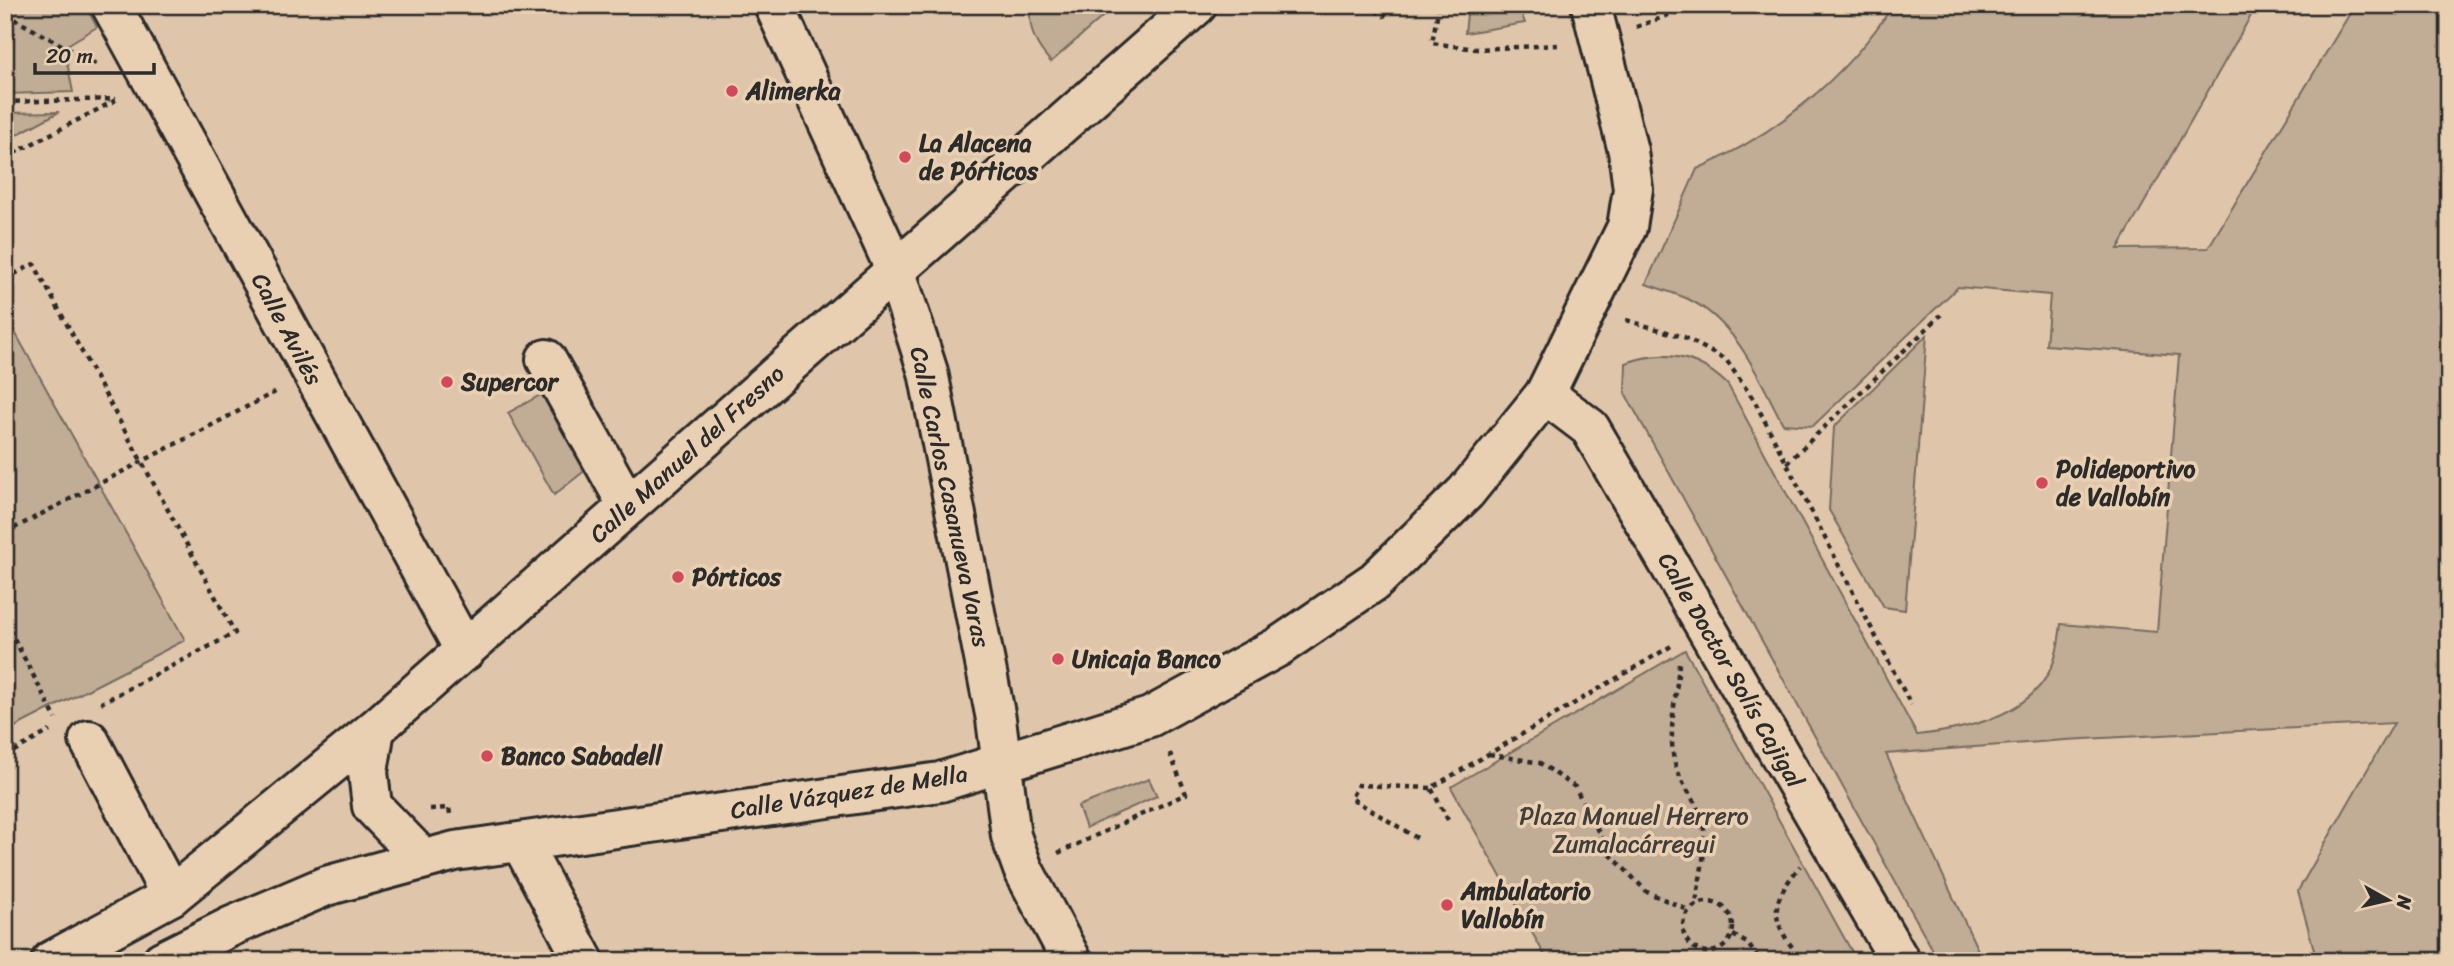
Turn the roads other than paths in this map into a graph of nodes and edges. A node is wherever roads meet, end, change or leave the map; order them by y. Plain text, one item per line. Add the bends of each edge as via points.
1 (111, 5) edge
2 (774, 5) edge
3 (1197, 5) edge
4 (1596, 23) edge
5 (895, 269) junction
6 (547, 359) dead end
7 (1545, 394) junction
8 (628, 506) junction
9 (464, 651) junction
10 (90, 724) road end
11 (375, 729) junction
12 (1002, 765) junction
13 (521, 843) junction
14 (439, 855) junction
15 (172, 896) junction
16 (51, 961) edge
17 (162, 961) edge
18 (584, 961) edge
19 (1072, 961) edge
20 (1900, 961) edge

1 - 9 street, Calle Avilés
2 - 5 street, Calle Carlos Casanueva Varas
3 - 5 street, Calle Manuel del Fresno
4 - 7 street, Calle Vázquez de Mella via 1633,189 1627,227
5 - 8 street, Calle Manuel del Fresno
5 - 12 street, Calle Carlos Casanueva Varas via 928,372
6 - 8 street
7 - 12 street, Calle Vázquez de Mella via 1466,492 1375,581 1278,647 1155,714
7 - 20 street, Calle Doctor Solís Cajigal via 1590,428
8 - 9 street, Calle Manuel del Fresno
9 - 11 street, Calle Manuel del Fresno
10 - 15 street
11 - 14 street via 368,772 372,806
11 - 15 street, Calle Manuel del Fresno
12 - 13 street, Calle Vázquez de Mella via 940,782
12 - 19 street, Calle Carlos Casanueva Varas via 1011,836 1023,869
13 - 14 street, Calle Vázquez de Mella
13 - 18 street
14 - 17 street, Calle Vázquez de Mella via 326,886
15 - 16 street

